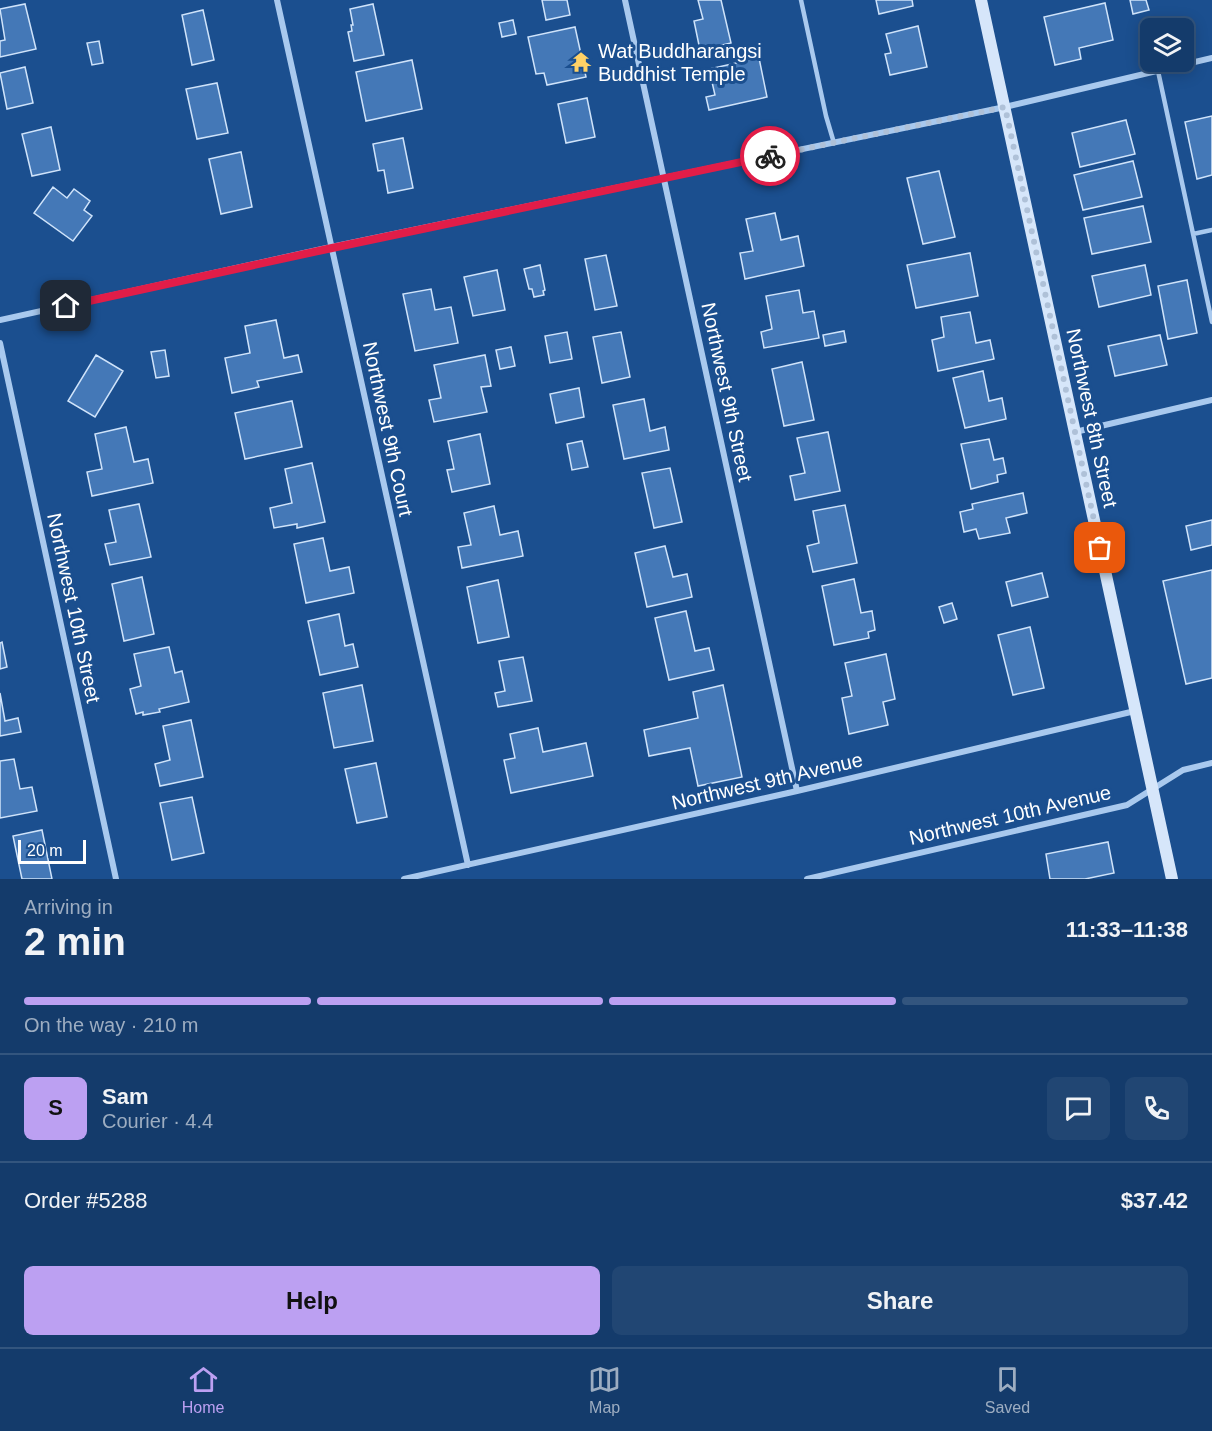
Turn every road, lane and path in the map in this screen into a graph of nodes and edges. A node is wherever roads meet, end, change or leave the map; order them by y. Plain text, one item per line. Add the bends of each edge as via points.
1 (277, 0) edge
2 (625, 0) edge
3 (801, 0) edge
4 (981, 0) edge
5 (1212, 58) edge
6 (1194, 62) edge
7 (1154, 72) edge
8 (1158, 72) edge
9 (1005, 107) junction
10 (834, 143) junction
11 (664, 178) junction
12 (1212, 230) edge
13 (1193, 234) junction
14 (332, 248) junction
15 (0, 320) edge
16 (1212, 322) edge
17 (0, 343) edge
18 (1212, 400) edge
19 (1075, 432) junction
20 (1135, 711) junction
21 (1212, 764) edge
22 (1152, 789) junction
23 (797, 791) junction
24 (468, 865) junction
25 (823, 877) edge
26 (116, 879) edge
27 (404, 879) edge
28 (807, 879) edge
29 (1172, 879) edge

1 - 14 street, Northwest 9th Court
2 - 11 street, Northwest 9th Street
3 - 10 lane
4 - 9 street, Northwest 8th Street
5 - 6 street
7 - 9 street
8 - 13 lane
9 - 10 street
9 - 19 street, Northwest 8th Street
10 - 11 street
11 - 14 street
11 - 23 street, Northwest 9th Street
12 - 13 lane
13 - 16 lane
14 - 15 street
14 - 24 street, Northwest 9th Court
17 - 26 street, Northwest 10th Street
18 - 19 street
19 - 20 street, Northwest 8th Street
20 - 22 street, Northwest 8th Street
20 - 23 street, Northwest 9th Avenue
21 - 22 street, Northwest 10th Avenue via 1183,770
22 - 25 street, Northwest 10th Avenue via 1127,805
22 - 29 street, Northwest 8th Street
23 - 24 street, Northwest 9th Avenue
24 - 27 street, Northwest 9th Avenue
25 - 28 street, Northwest 10th Avenue

